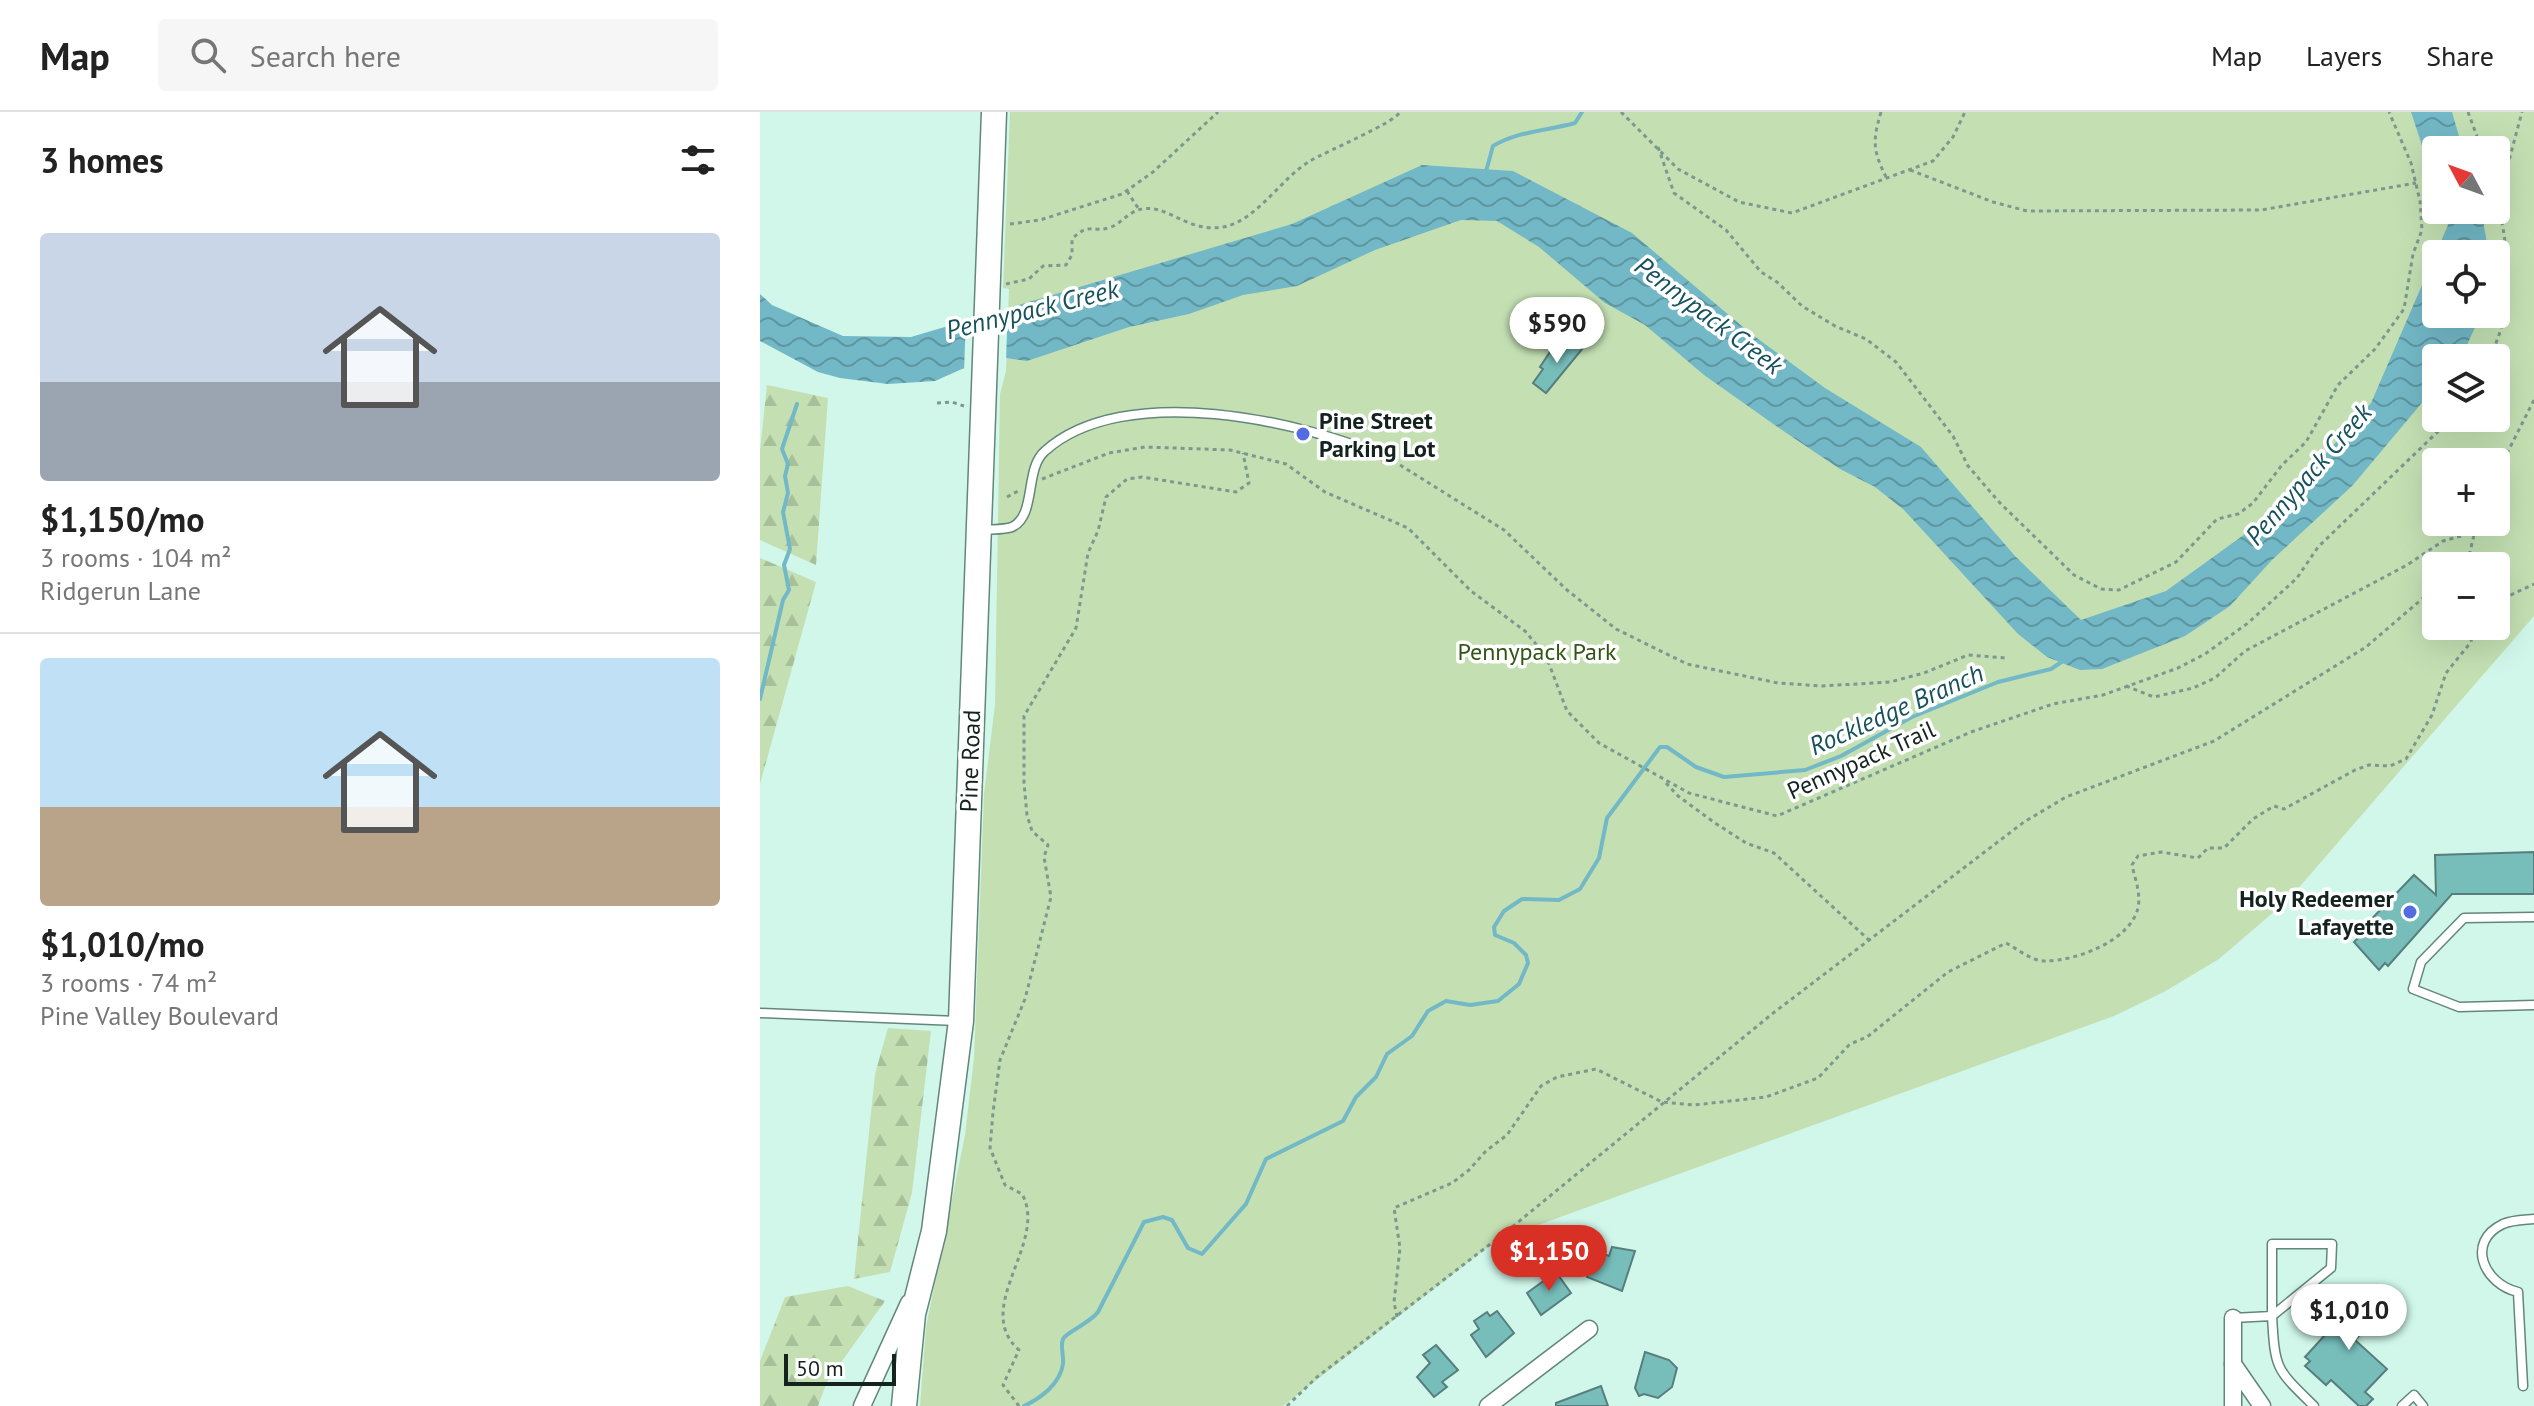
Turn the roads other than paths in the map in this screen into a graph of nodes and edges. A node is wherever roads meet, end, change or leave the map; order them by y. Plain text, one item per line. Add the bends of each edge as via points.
1 (994, 112) edge
2 (1390, 459) road end
3 (977, 531) junction
4 (2534, 917) edge
5 (2534, 1005) edge
6 (760, 1013) edge
7 (961, 1021) junction
8 (2534, 1219) edge
9 (920, 1280) junction
10 (2272, 1316) junction
11 (2233, 1318) joint
12 (1589, 1329) dead end
13 (2233, 1364) junction
14 (2523, 1386) dead end
15 (862, 1406) edge
16 (904, 1406) edge
17 (1488, 1406) edge
18 (2233, 1406) edge
19 (2262, 1406) edge
20 (2314, 1406) edge
21 (2402, 1406) edge
22 (2423, 1406) edge

1 - 3 street, Pine Road via 996,290 984,379
2 - 3 lane via 1342,439 1236,415 1162,414 1094,425 1053,445 1038,459 1027,504 1015,525
3 - 7 street, Pine Road
4 - 5 lane via 2464,918 2421,962 2413,989 2459,1007
6 - 7 lane
7 - 9 street, Pine Road via 934,1231
8 - 14 lane via 2503,1225 2483,1250 2488,1274 2502,1288 2518,1292
9 - 15 street
9 - 16 street, Pine Road
10 - 10 lane via 2272,1244 2332,1244 2331,1268
10 - 11 lane
10 - 20 lane via 2274,1361
11 - 13 street
12 - 17 street
13 - 18 street
13 - 19 street
21 - 22 lane via 2414,1395

